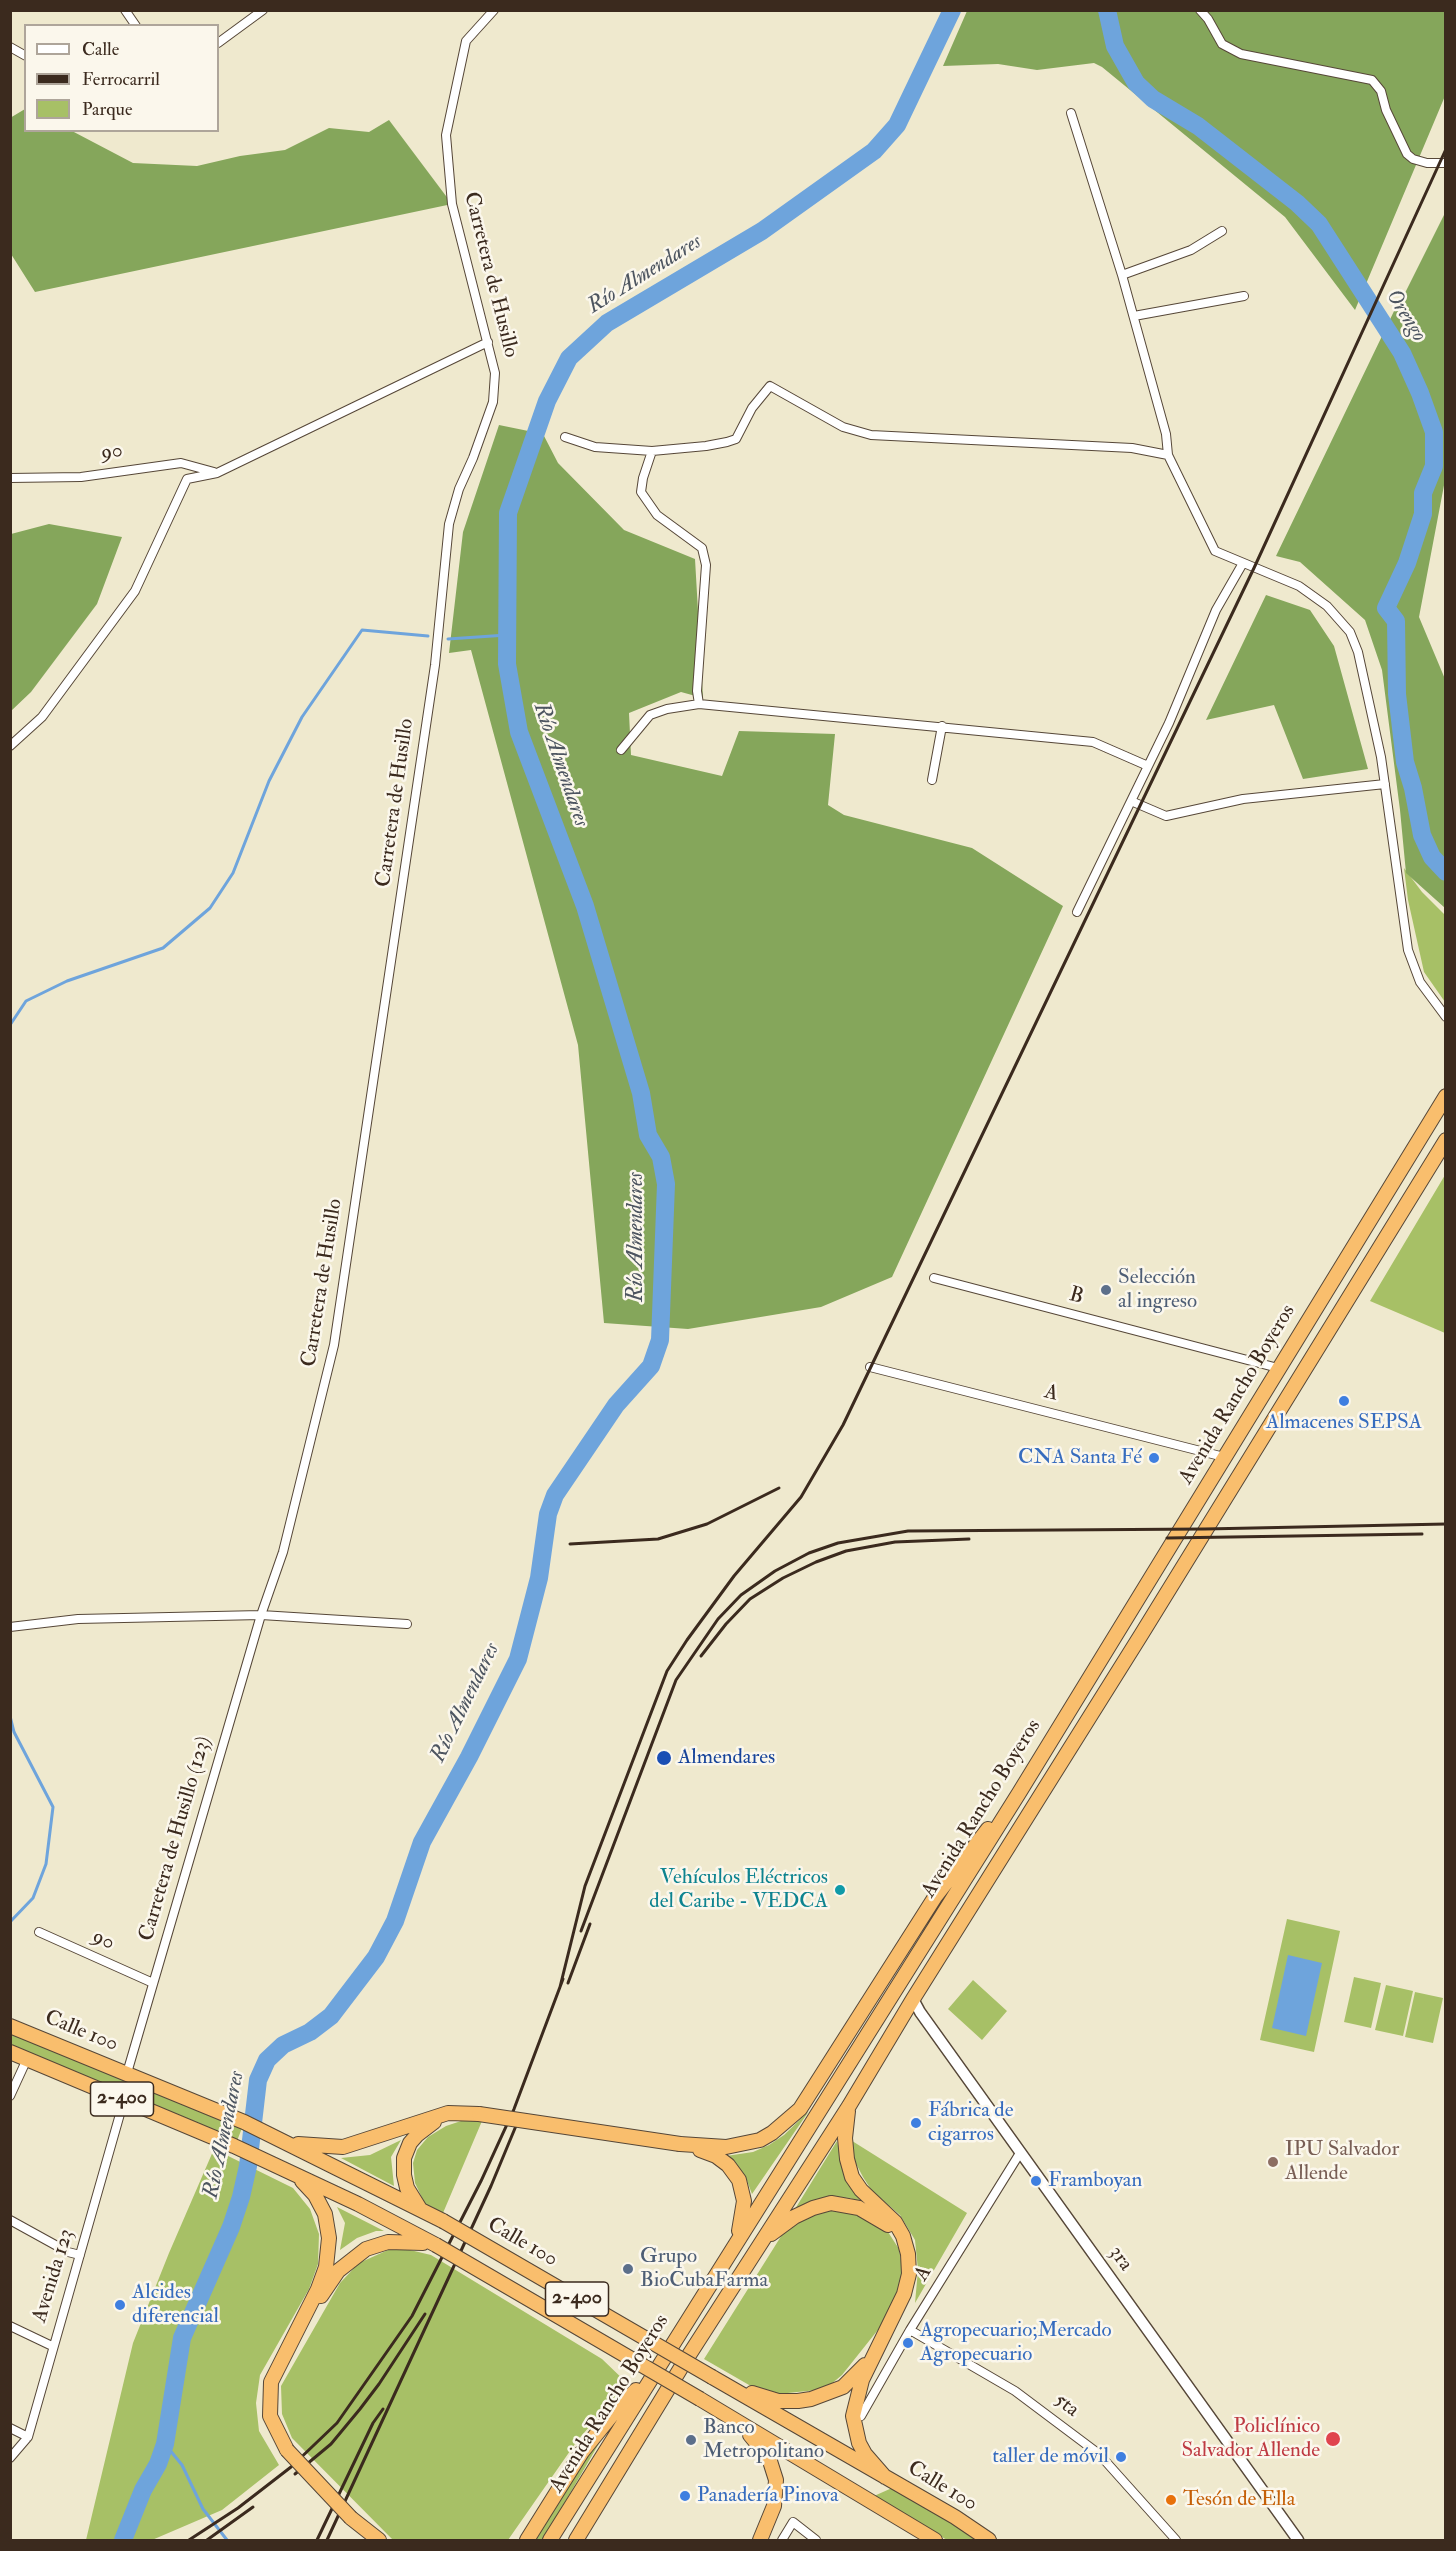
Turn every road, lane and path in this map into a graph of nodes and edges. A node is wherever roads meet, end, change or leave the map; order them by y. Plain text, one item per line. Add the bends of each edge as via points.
1 (126, 10) edge
2 (263, 10) edge
3 (494, 10) edge
4 (1200, 10) edge
5 (135, 24) edge
6 (219, 42) edge
7 (10, 48) edge
8 (24, 55) edge
9 (1071, 113) dead end
10 (1446, 164) edge
11 (1222, 231) dead end
12 (1122, 275) junction
13 (1244, 296) dead end
14 (1134, 316) junction
15 (488, 342) junction
16 (565, 437) dead end
17 (652, 451) junction
18 (1168, 455) junction
19 (218, 473) junction
20 (10, 478) edge
21 (1243, 563) junction
22 (699, 704) junction
23 (942, 726) junction
24 (10, 746) edge
25 (621, 750) dead end
26 (1148, 766) junction
27 (932, 780) dead end
28 (1385, 784) junction
29 (1131, 801) junction
30 (1077, 912) dead end
31 (1446, 1017) edge
32 (1446, 1096) edge
33 (1446, 1140) edge
34 (934, 1278) dead end
35 (870, 1367) dead end
36 (1278, 1368) junction
37 (1224, 1457) junction
38 (261, 1614) junction
39 (407, 1624) dead end
40 (10, 1627) edge
41 (1018, 1793) junction
42 (39, 1932) dead end
43 (153, 1983) junction
44 (913, 1999) junction
45 (10, 2026) edge
46 (10, 2052) edge
47 (27, 2059) junction
48 (127, 2073) junction
49 (10, 2096) edge
50 (124, 2100) junction
51 (849, 2106) junction
52 (479, 2114) junction
53 (284, 2141) junction
54 (680, 2144) junction
55 (1020, 2153) junction
56 (296, 2175) junction
57 (420, 2209) junction
58 (10, 2220) edge
59 (436, 2245) junction
60 (907, 2249) junction
61 (80, 2255) junction
62 (752, 2257) junction
63 (721, 2267) junction
64 (305, 2317) junction
65 (10, 2326) edge
66 (910, 2330) junction
67 (52, 2346) junction
68 (877, 2349) junction
69 (651, 2376) junction
70 (712, 2376) junction
71 (699, 2399) junction
72 (861, 2416) dead end
73 (10, 2428) edge
74 (28, 2437) junction
75 (10, 2458) edge
76 (885, 2477) junction
77 (593, 2512) junction
78 (351, 2518) junction
79 (372, 2541) edge
80 (379, 2541) edge
81 (527, 2541) edge
82 (550, 2541) edge
83 (576, 2541) edge
84 (585, 2541) edge
85 (760, 2541) edge
86 (782, 2541) edge
87 (816, 2541) edge
88 (935, 2541) edge
89 (989, 2541) edge
90 (1176, 2541) edge
91 (1298, 2541) edge

1 - 5 street
2 - 6 street
3 - 15 street, Carretera de Husillo via 466,41 446,135 452,204
4 - 10 street via 1222,44 1241,54 1372,80 1381,91 1407,154 1427,163
7 - 8 street
9 - 12 street
11 - 12 street via 1191,250
12 - 14 street
13 - 14 street
14 - 18 street via 1166,434
15 - 19 street
15 - 38 street, Carretera de Husillo via 495,373 493,402 449,524 435,665 334,1345 283,1552
16 - 17 street via 595,447
17 - 18 street via 706,447 736,438 752,408 770,386 843,427 871,435 1132,448
17 - 22 street via 641,492 657,515 702,548 706,565
18 - 21 street via 1215,551
19 - 20 street, 90 via 181,463 81,477
19 - 24 street via 187,479 135,591 42,717
21 - 26 street via 1216,610
21 - 28 street via 1299,586 1327,606 1350,632 1365,675
22 - 23 street
22 - 25 street via 650,715
23 - 26 street via 1093,742
23 - 27 street
26 - 29 street
28 - 29 street via 1243,799 1166,816
28 - 31 street via 1408,950 1420,982
29 - 30 street
32 - 36 highway, Avenida Rancho Boyeros
33 - 44 highway, Avenida Rancho Boyeros
34 - 36 street, B
35 - 37 street, A
36 - 37 highway, Avenida Rancho Boyeros
37 - 41 highway, Avenida Rancho Boyeros
38 - 39 street
38 - 40 street via 78,1619
38 - 43 street, Carretera de Husillo (123)
41 - 54 highway via 935,1897 793,2115 772,2133 741,2145
41 - 63 highway, Avenida Rancho Boyeros
42 - 43 street, 90
43 - 48 street, Carretera de Husillo (123)
44 - 51 highway, Avenida Rancho Boyeros
44 - 55 street, 3ra
45 - 48 highway, Calle 100 / 2-400
46 - 47 highway, 2-400
47 - 49 street
47 - 50 highway, 2-400
48 - 53 highway, Calle 100 / 2-400
50 - 56 highway, 2-400
50 - 61 street, Avenida 123
51 - 60 highway via 845,2138 852,2177 896,2222
51 - 62 highway, Avenida Rancho Boyeros
52 - 53 highway via 448,2113 343,2147
52 - 54 highway, bridge
52 - 57 highway via 436,2121 423,2128 410,2143 404,2158 404,2175
53 - 57 highway, Calle 100 / 2-400
54 - 63 highway via 716,2156 734,2172 742,2189 744,2210 740,2227
55 - 66 street, A
55 - 91 street, 3ra
56 - 59 highway, 2-400
56 - 64 highway via 315,2195 325,2214 329,2238 326,2267
57 - 70 highway, Calle 100 / 2-400, bridge
58 - 61 street
59 - 64 highway via 388,2242 366,2249 338,2271
59 - 71 highway, 2-400, bridge
60 - 62 highway via 875,2215 854,2206 831,2203 781,2226
60 - 68 highway via 909,2274 900,2304
61 - 67 street, Avenida 123
62 - 77 highway, Avenida Rancho Boyeros
63 - 69 highway, Avenida Rancho Boyeros
64 - 78 highway, bridge via 275,2369 269,2392 273,2426 287,2450
65 - 67 street
66 - 72 street, A
66 - 90 street, 5ta via 1015,2391 1099,2454
67 - 74 street, Avenida 123
68 - 70 highway via 843,2387 798,2401 756,2395
68 - 76 highway via 858,2391 853,2416 859,2443
69 - 81 highway via 616,2410 582,2452
69 - 82 highway, Avenida Rancho Boyeros
70 - 76 highway, Calle 100 / 2-400
71 - 85 highway via 756,2440 769,2458 776,2480 776,2497
71 - 88 highway, 2-400
73 - 74 street
74 - 75 street, Avenida 123
76 - 89 highway, Calle 100 / 2-400
77 - 83 highway, Avenida Rancho Boyeros
77 - 84 highway
78 - 79 highway
78 - 80 highway
86 - 87 street via 793,2522

